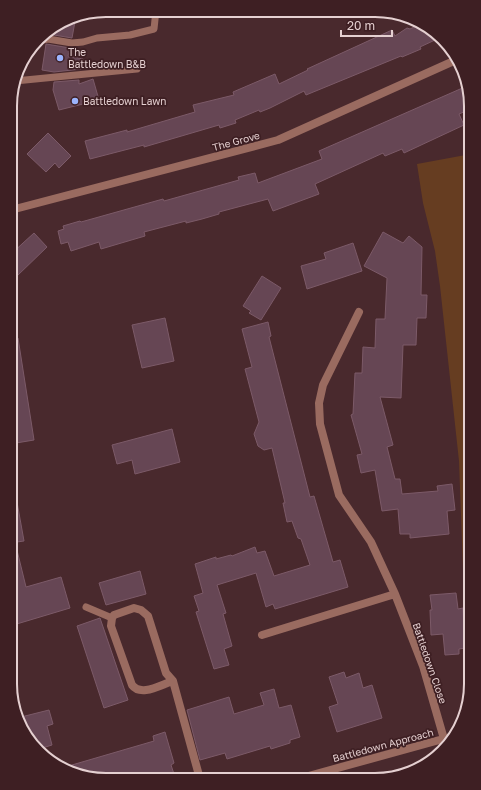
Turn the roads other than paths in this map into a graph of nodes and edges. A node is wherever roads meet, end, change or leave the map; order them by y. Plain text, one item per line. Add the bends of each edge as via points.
1 (155, 17) edge
2 (47, 39) edge
3 (452, 62) edge
4 (137, 69) dead end
5 (21, 79) edge
6 (17, 208) edge
7 (359, 312) dead end
8 (395, 594) junction
9 (86, 606) dead end
10 (112, 618) junction
11 (262, 635) dead end
12 (173, 681) junction
13 (444, 739) joint
14 (198, 773) edge
15 (320, 773) edge

1 - 2 lane via 154,30 130,35 72,43
3 - 6 street, The Grove via 278,140
4 - 5 lane
7 - 8 street, Battledown Close via 323,385 319,403 320,424 339,495 371,542
8 - 11 street
8 - 13 street, Battledown Close via 423,666
9 - 10 lane
10 - 12 street via 117,613 134,608 148,616 166,673
10 - 12 street via 111,626 134,688 145,691
12 - 14 street
13 - 15 street, Battledown Approach

